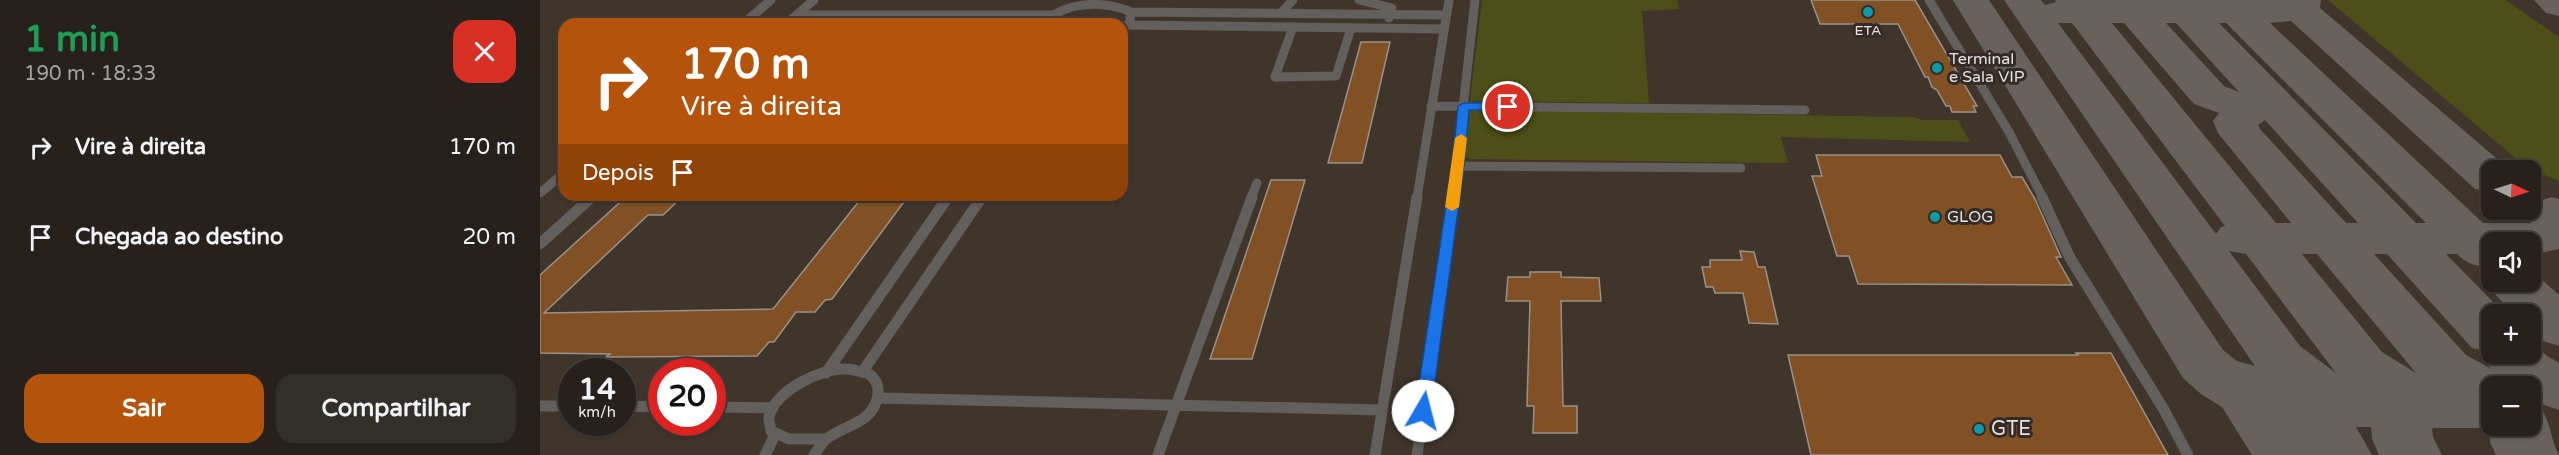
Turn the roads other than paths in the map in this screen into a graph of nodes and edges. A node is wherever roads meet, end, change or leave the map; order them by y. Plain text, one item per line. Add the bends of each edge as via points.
1 (771, 0) edge
2 (814, 0) edge
3 (1176, 0) edge
4 (1293, 0) edge
5 (1359, 0) edge
6 (1449, 0) edge
7 (1475, 0) edge
8 (1929, 0) edge
9 (1087, 1) edge
10 (1112, 1) edge
11 (1131, 12) junction
12 (1168, 12) junction
13 (1281, 13) junction
14 (798, 15) junction
15 (1052, 15) junction
16 (1390, 15) junction
17 (1446, 15) junction
18 (749, 18) edge
19 (794, 18) edge
20 (1049, 18) edge
21 (1128, 22) edge
22 (1128, 27) edge
23 (1293, 27) junction
24 (1351, 28) junction
25 (1386, 28) junction
26 (1444, 29) junction
27 (1431, 106) junction
28 (1464, 106) junction
29 (1805, 110) dead end
30 (1458, 166) junction
31 (1741, 168) dead end
32 (558, 178) edge
33 (1257, 183) dead end
34 (540, 193) edge
35 (587, 201) edge
36 (945, 201) edge
37 (979, 201) edge
38 (540, 244) edge
39 (863, 371) junction
40 (826, 373) junction
41 (878, 398) junction
42 (540, 406) edge
43 (558, 406) edge
44 (1175, 406) junction
45 (726, 407) edge
46 (773, 408) junction
47 (1382, 410) junction
48 (774, 437) junction
49 (825, 439) junction
50 (765, 455) edge
51 (814, 455) edge
52 (1158, 455) edge
53 (1375, 455) edge
54 (1417, 455) edge
55 (2188, 455) edge

1 - 18 lane
2 - 14 lane
3 - 12 lane
4 - 13 lane
5 - 16 lane via 1392,8
6 - 17 lane
7 - 28 lane
8 - 55 lane via 2009,132 2070,258
9 - 10 lane
9 - 15 lane
10 - 11 lane
11 - 12 lane
11 - 21 lane
12 - 13 lane
13 - 16 lane
14 - 15 lane
14 - 19 lane
15 - 20 lane
16 - 17 lane
16 - 25 lane
17 - 26 lane
22 - 23 lane
23 - 24 lane
23 - 24 lane via 1275,77 1336,76
24 - 25 lane
25 - 26 lane
26 - 27 lane
27 - 28 lane
27 - 47 lane
28 - 29 lane
28 - 30 lane
30 - 31 lane
30 - 54 lane
32 - 34 lane
33 - 44 lane
35 - 38 lane
36 - 40 lane
37 - 39 lane
39 - 40 lane
39 - 41 lane via 879,386
40 - 46 lane via 790,390
41 - 44 lane
41 - 49 lane via 861,419
42 - 43 lane
44 - 47 lane
44 - 52 lane
45 - 46 lane
46 - 48 lane via 768,420
47 - 53 lane
48 - 49 lane via 804,443
48 - 50 lane
49 - 51 lane

